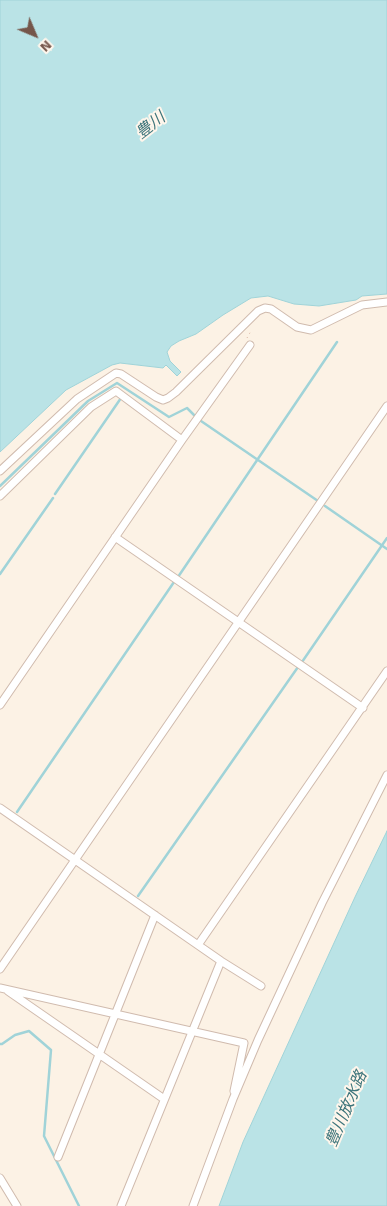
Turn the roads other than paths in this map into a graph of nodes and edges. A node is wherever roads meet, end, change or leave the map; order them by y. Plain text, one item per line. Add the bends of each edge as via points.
1 (387, 302) edge
2 (250, 345) road end
3 (387, 406) edge
4 (182, 440) junction
5 (0, 471) edge
6 (0, 496) edge
7 (116, 537) junction
8 (238, 623) junction
9 (387, 672) edge
10 (0, 705) edge
11 (363, 708) junction
12 (387, 775) edge
13 (0, 808) edge
14 (75, 860) junction
15 (155, 915) junction
16 (198, 945) junction
17 (221, 961) junction
18 (0, 969) edge
19 (261, 986) dead end
20 (2, 988) edge
21 (116, 1014) junction
22 (192, 1030) junction
23 (99, 1055) junction
24 (233, 1098) junction
25 (164, 1099) junction
26 (58, 1157) dead end
27 (0, 1178) edge
28 (17, 1206) edge
29 (121, 1206) edge
30 (193, 1206) edge

1 - 5 street via 362,305 311,330 297,327 265,308 255,314 176,392 163,400 116,373 77,399
2 - 4 street
3 - 8 street
4 - 6 street via 116,391 91,407
4 - 7 street
7 - 8 street
7 - 10 street
8 - 11 street
8 - 14 street
9 - 11 street
11 - 16 street
12 - 24 street via 322,903
13 - 14 street
14 - 15 street
14 - 18 street
15 - 16 street
15 - 21 street
16 - 17 street
17 - 19 street
17 - 22 street
20 - 21 street
20 - 23 street
21 - 22 street
21 - 23 street
22 - 24 street via 244,1044
22 - 25 street
23 - 25 street
23 - 26 street
24 - 30 street
25 - 29 street
27 - 28 street

